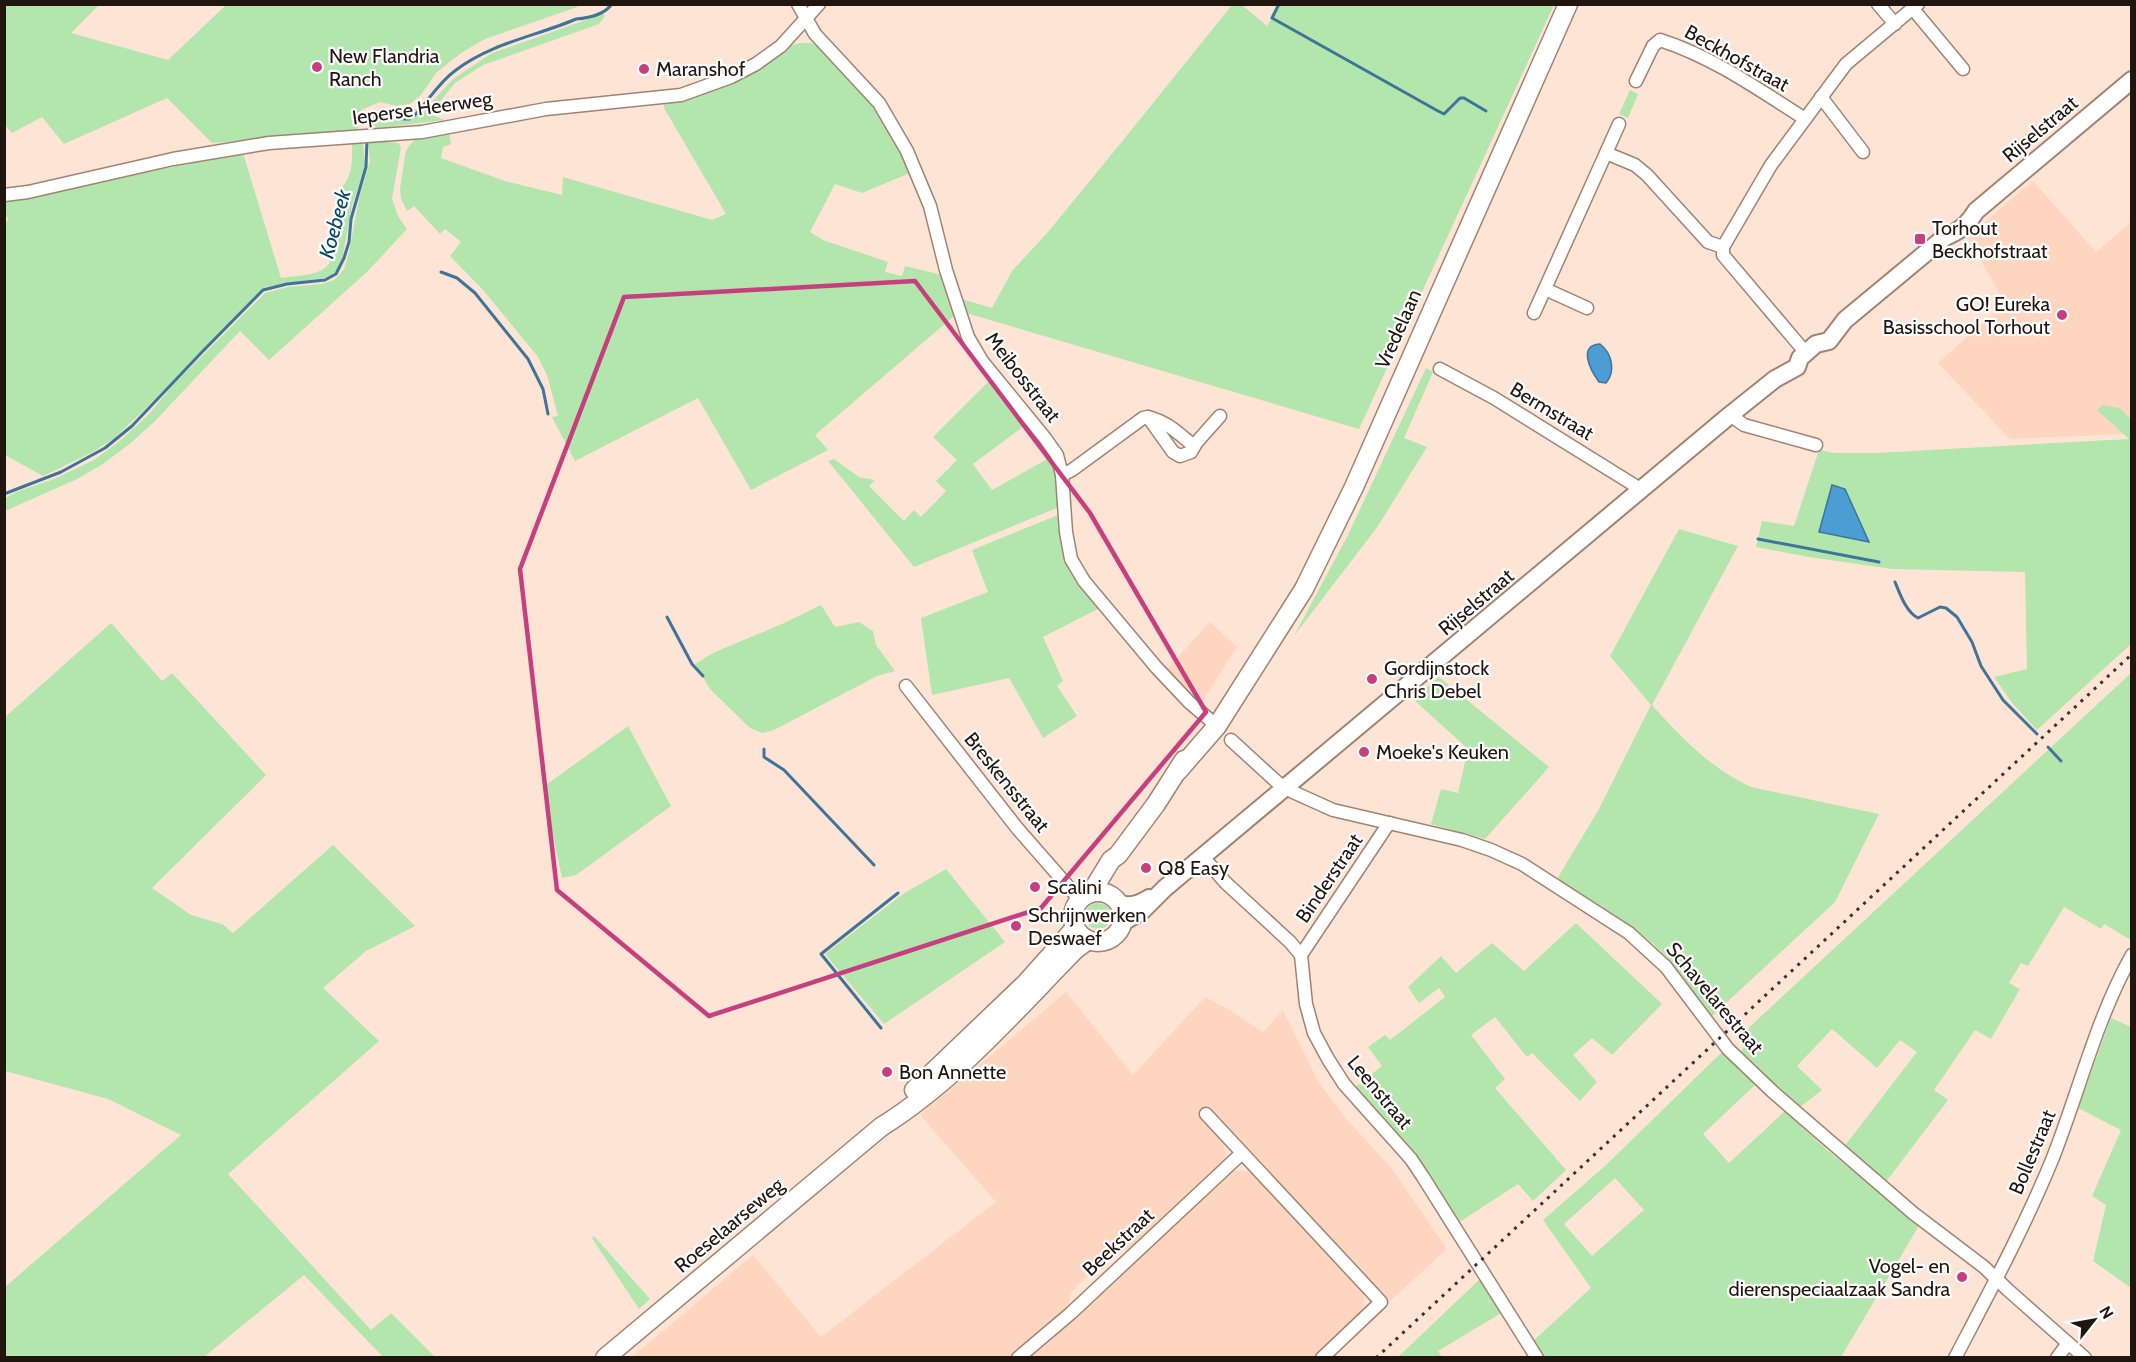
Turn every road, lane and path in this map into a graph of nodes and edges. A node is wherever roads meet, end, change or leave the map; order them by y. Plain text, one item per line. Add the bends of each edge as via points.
1 (798, 4) edge
2 (819, 4) edge
3 (1568, 4) edge
4 (1878, 4) edge
5 (1916, 7) edge
6 (807, 19) junction
7 (1895, 24) junction
8 (1963, 69) dead end
9 (2132, 80) edge
10 (1636, 81) dead end
11 (1821, 97) junction
12 (1804, 118) junction
13 (1619, 124) dead end
14 (1863, 152) dead end
15 (1606, 153) junction
16 (4, 195) edge
17 (1724, 247) junction
18 (1545, 289) junction
19 (1587, 308) dead end
20 (1534, 313) dead end
21 (1807, 352) junction
22 (1440, 369) dead end
23 (1730, 415) junction
24 (1220, 416) dead end
25 (1816, 445) dead end
26 (1062, 475) junction
27 (1642, 490) junction
28 (906, 686) dead end
29 (1213, 723) junction
30 (1231, 740) dead end
31 (1284, 788) junction
32 (1389, 823) junction
33 (1118, 855) junction
34 (1203, 857) junction
35 (1165, 888) junction
36 (1085, 896) junction
37 (1117, 900) junction
38 (1123, 922) junction
39 (1082, 934) junction
40 (1301, 955) junction
41 (2132, 955) edge
42 (1206, 1114) dead end
43 (1242, 1154) junction
44 (1997, 1278) junction
45 (2068, 1343) junction
46 (605, 1358) edge
47 (1018, 1358) edge
48 (1322, 1358) edge
49 (1537, 1358) edge
50 (1955, 1358) edge
51 (2057, 1358) edge
52 (2085, 1358) edge

1 - 6 street, Meibosstraat
2 - 6 street, Ieperse Heerweg
3 - 29 main road, Vredelaan via 1354,487 1304,588
4 - 7 street
5 - 7 street
5 - 8 street
6 - 16 street, Ieperse Heerweg via 781,46 756,64 681,95 546,109 422,132 269,143
6 - 26 street, Meibosstraat via 815,34 879,103 892,124 930,206 968,337 982,361 1045,438
7 - 11 street via 1846,64
9 - 21 street, Rijselstraat via 1976,211 1962,216 1945,237 1845,320 1822,332
10 - 12 street, Beckhofstraat via 1653,45 1660,40 1686,48
11 - 12 street
11 - 14 street
12 - 17 street via 1771,165
13 - 15 street
15 - 17 street via 1635,165 1708,242
15 - 18 street
17 - 21 street via 1723,255
18 - 19 street
18 - 20 street
21 - 23 street, Rijselstraat via 1790,359 1775,379
22 - 27 street, Bermstraat
23 - 25 street via 1744,426
23 - 27 street, Rijselstraat
24 - 26 street via 1191,452 1180,456 1148,417 1143,418
26 - 29 street, Meibosstraat via 1071,559 1084,581 1155,667
27 - 31 street, Rijselstraat
28 - 36 street, Breskensstraat via 1017,828
29 - 33 main road, Vredelaan via 1189,751
30 - 31 street
31 - 32 street, Schavelarestraat via 1333,810
31 - 34 street, Rijselstraat
32 - 40 street, Binderstraat
32 - 44 street, Schavelarestraat via 1462,840 1522,864 1629,933 1666,967 1728,1049 1773,1092 1913,1213
33 - 36 main road, Vredelaan
33 - 37 main road, Vredelaan via 1114,878
34 - 35 street, Rijselstraat
34 - 40 street
35 - 37 street, Rijselstraat via 1139,904 1128,906
35 - 38 street, Rijselstraat via 1142,911
36 - 37 main road via 1105,892
36 - 39 main road via 1073,913
37 - 38 main road
38 - 39 main road via 1120,931 1106,941 1096,942
39 - 46 main road, Roeselaarseweg via 903,1100 881,1127
40 - 49 street, Leenstraat via 1306,1004 1314,1033 1328,1059 1344,1084 1417,1168
41 - 44 street, Bollestraat via 2104,1013 2051,1161
42 - 43 street
43 - 47 street, Beekstraat
43 - 48 street via 1381,1302
44 - 45 street, Schavelarestraat
44 - 50 street, Bollestraat
45 - 51 street
45 - 52 street, Schavelarestraat

